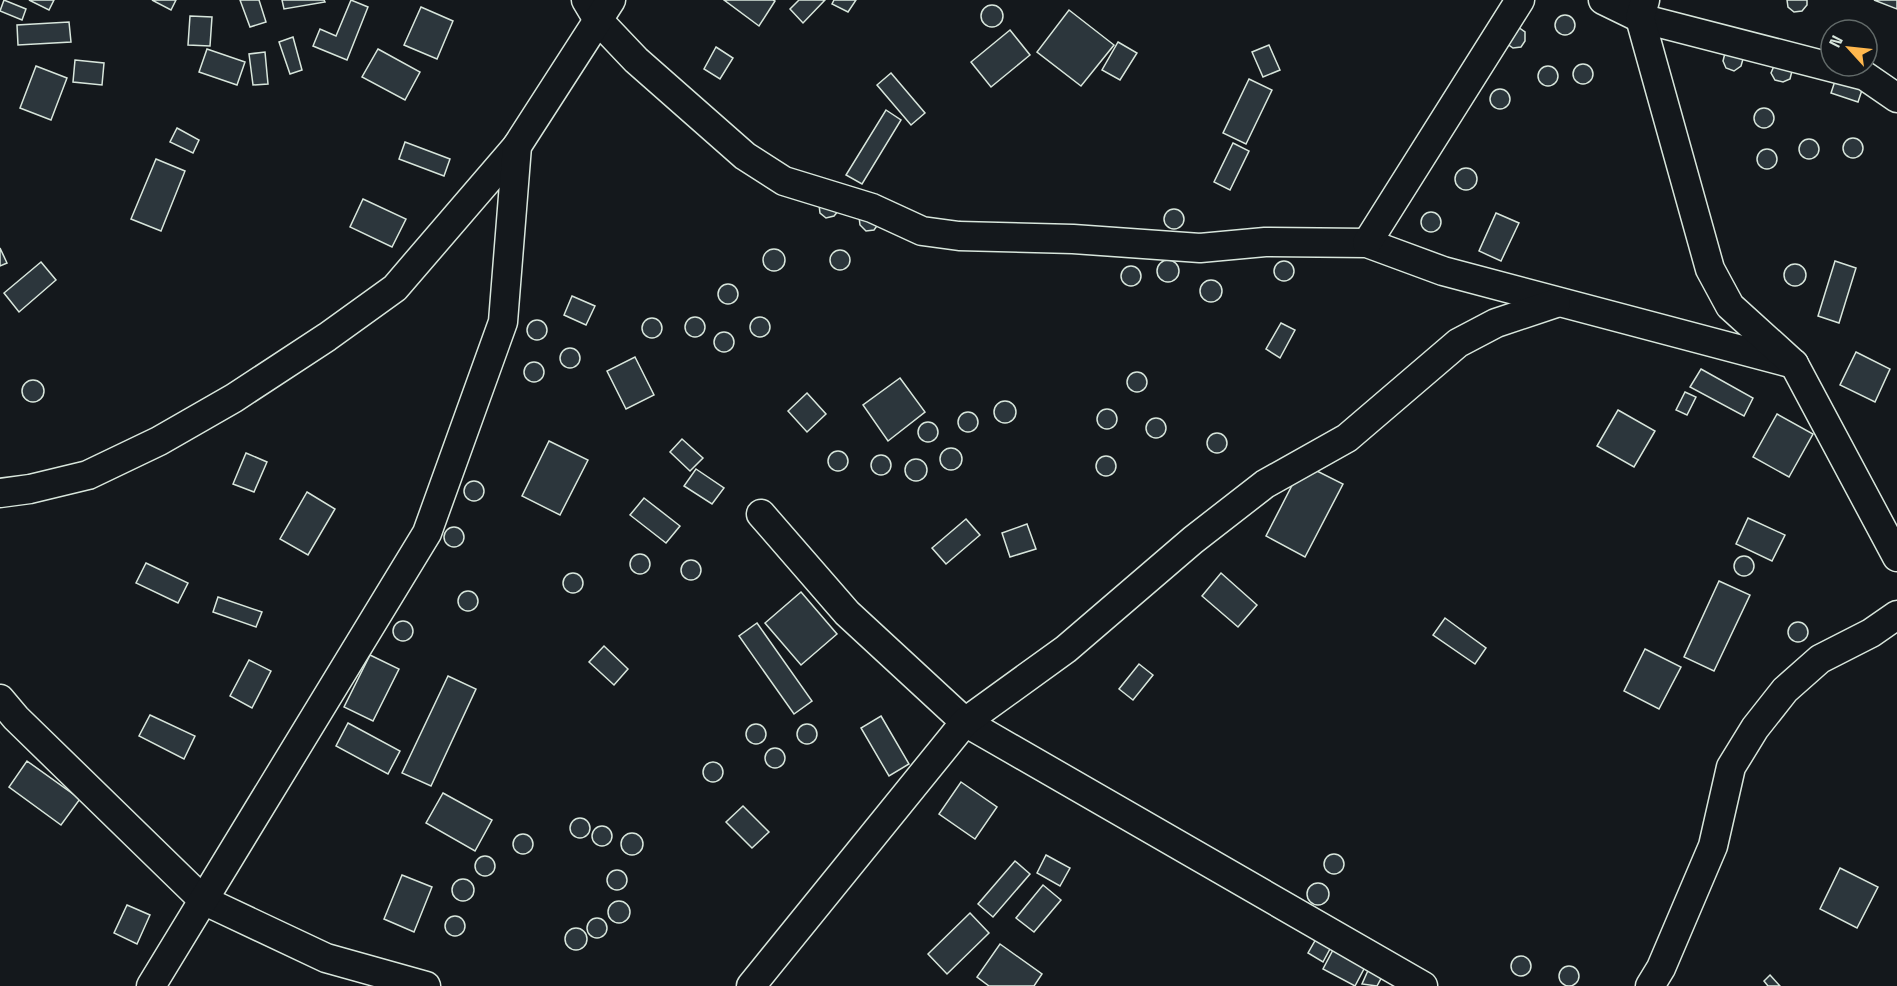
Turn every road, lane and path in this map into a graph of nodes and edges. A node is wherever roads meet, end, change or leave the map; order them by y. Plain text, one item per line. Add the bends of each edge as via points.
1 (1520, 0) edge
2 (1604, 0) edge
3 (598, 7) edge
4 (1642, 9) edge
5 (1897, 98) edge
6 (517, 146) junction
7 (1367, 243) junction
8 (1556, 303) junction
9 (1794, 364) junction
10 (0, 493) edge
11 (761, 514) dead end
12 (1897, 557) edge
13 (1897, 615) edge
14 (0, 699) edge
15 (965, 722) junction
16 (203, 900) junction
17 (151, 986) edge
18 (426, 986) edge
19 (751, 986) edge
20 (1423, 986) edge
21 (1650, 986) edge

1 - 7 street
2 - 4 street
3 - 6 street
3 - 7 street via 636,60 745,156 784,181 892,216 922,231 1200,248 1265,242
4 - 5 street via 1865,76
4 - 9 street via 1710,269 1730,306
6 - 10 street via 394,288 327,337 159,441 98,470
6 - 16 street via 503,322 427,533
7 - 8 street via 1443,271
8 - 9 street
8 - 15 street via 1496,323 1458,343 1347,438 1265,484 1066,649
9 - 12 street
11 - 15 street via 846,614
13 - 21 street via 1820,659 1785,690 1755,728 1731,767 1713,846
14 - 16 street
15 - 19 street
15 - 20 street
16 - 17 street
16 - 18 street via 326,958

